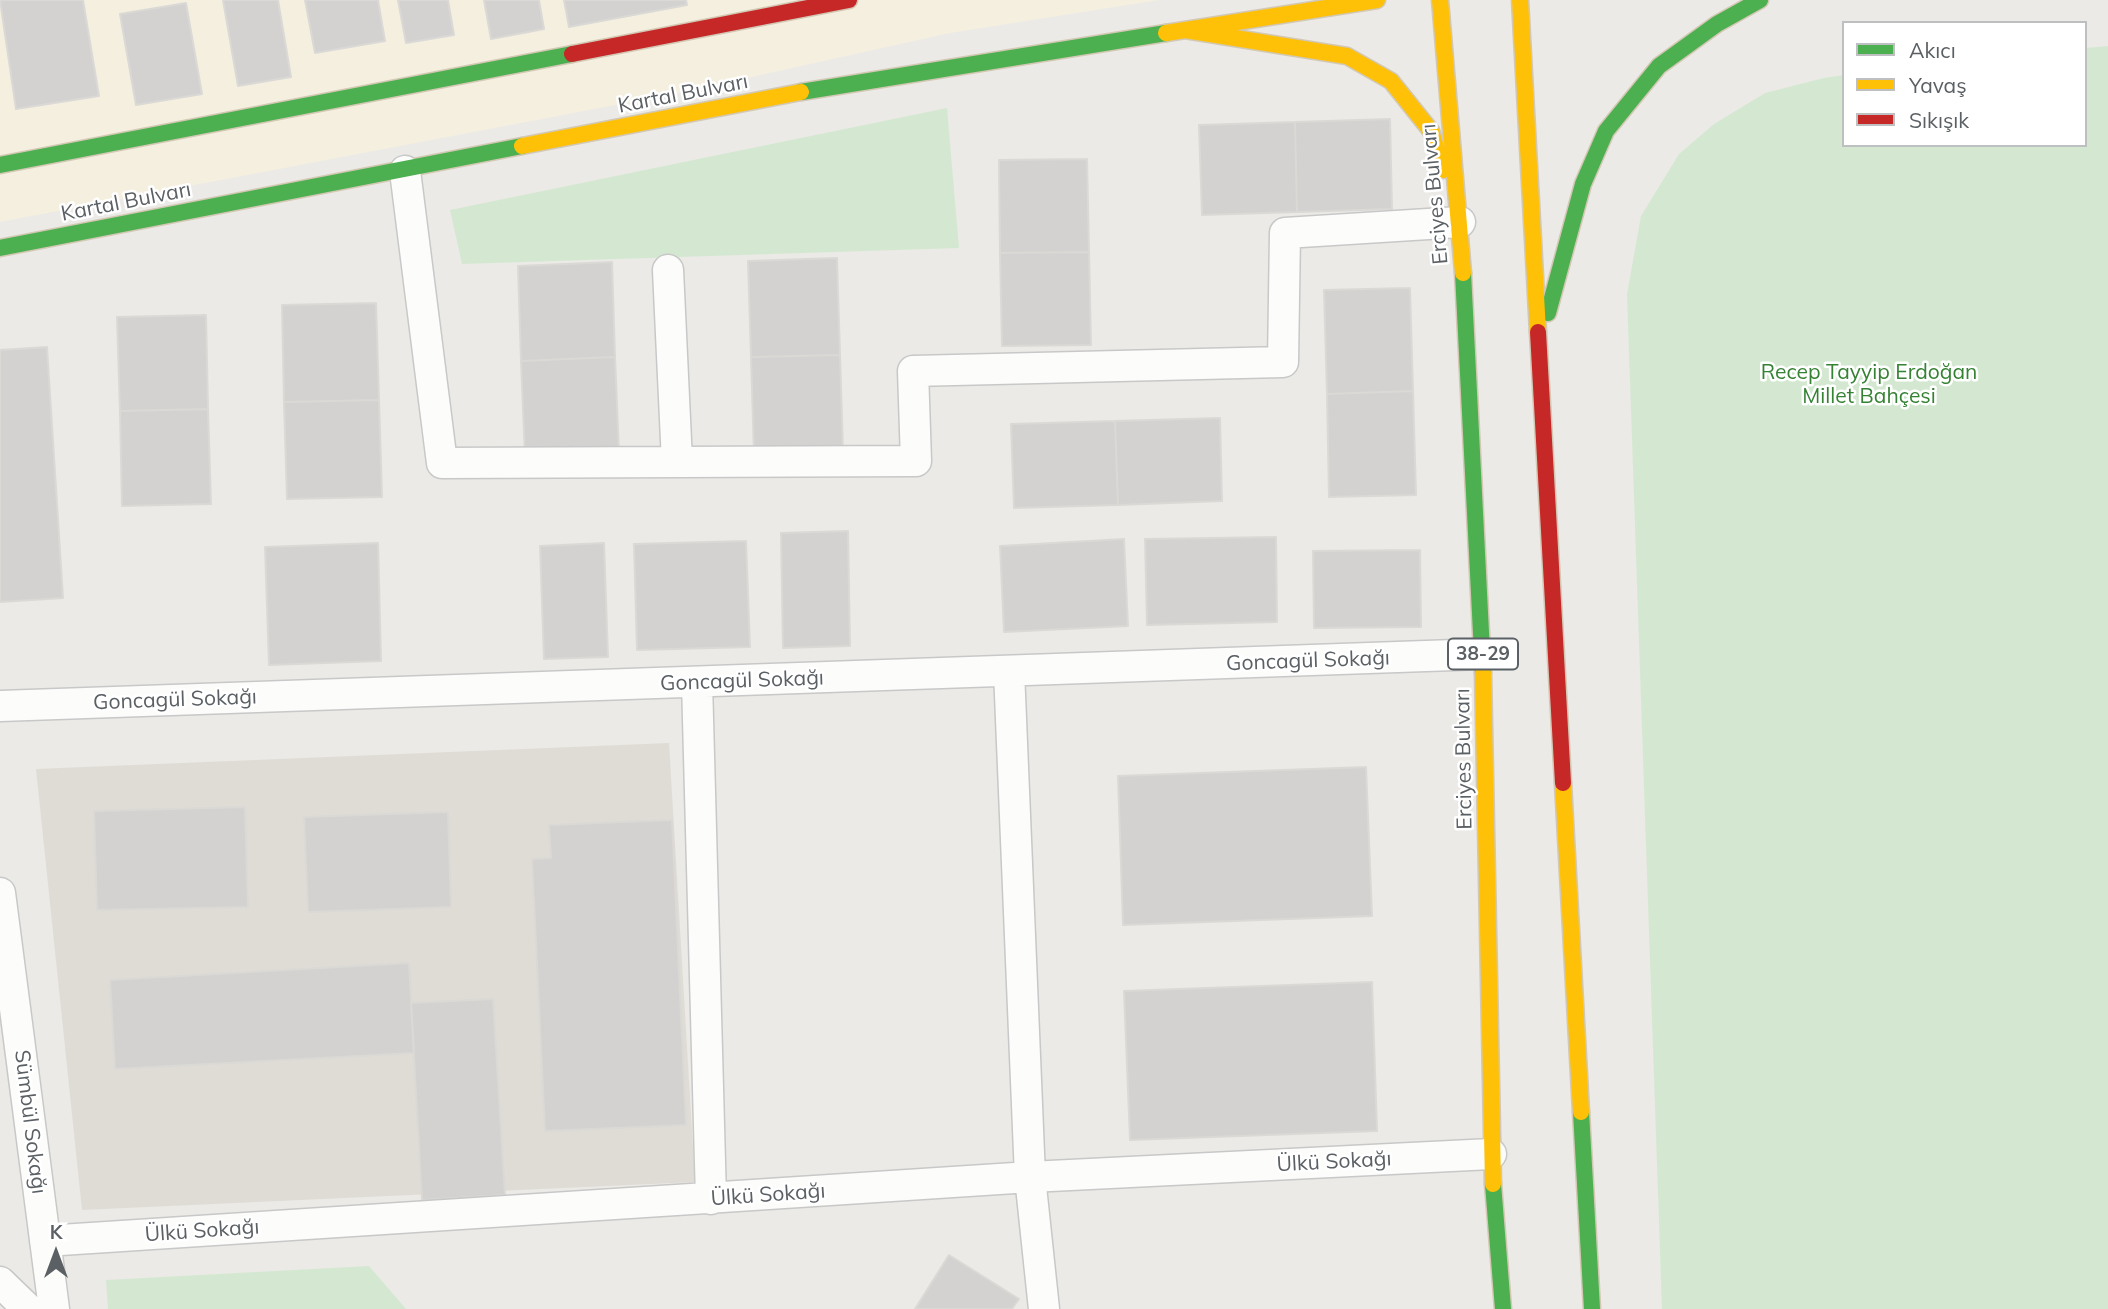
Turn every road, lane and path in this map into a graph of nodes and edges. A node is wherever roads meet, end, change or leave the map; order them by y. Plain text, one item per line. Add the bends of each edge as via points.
1 (849, 0) edge
2 (1377, 0) edge
3 (1440, 0) edge
4 (1520, 0) edge
5 (1760, 0) edge
6 (799, 5) edge
7 (1185, 30) junction
8 (0, 165) edge
9 (405, 171) junction
10 (1460, 222) junction
11 (0, 248) edge
12 (668, 270) dead end
13 (1539, 345) junction
14 (677, 462) junction
15 (1483, 654) junction
16 (1009, 671) junction
17 (697, 682) junction
18 (0, 706) edge
19 (0, 893) edge
20 (1491, 1154) junction
21 (1030, 1177) junction
22 (711, 1199) junction
23 (45, 1241) junction
24 (0, 1282) edge
25 (28, 1309) edge
26 (54, 1309) edge
27 (1044, 1309) edge
28 (1503, 1309) edge
29 (1592, 1309) edge

1 - 6 main road
2 - 7 main road, Kartal Bulvarı
3 - 10 main road, Erciyes Bulvarı / 38-29
4 - 13 main road
5 - 13 main road via 1659,66 1606,131 1583,184
6 - 8 main road
7 - 9 main road, Kartal Bulvarı via 819,88
7 - 10 main road via 1347,56 1391,81 1431,131
9 - 11 main road, Kartal Bulvarı
9 - 14 street via 442,463
10 - 14 street via 1285,233 1283,362 914,370 916,461
10 - 15 main road, Erciyes Bulvarı / 38-29
12 - 14 street
13 - 29 main road
15 - 16 street, Goncagül Sokağı
15 - 20 main road, Erciyes Bulvarı / 38-29
16 - 17 street, Goncagül Sokağı
16 - 21 street
17 - 18 street, Goncagül Sokağı
17 - 22 street
19 - 23 street, Sümbül Sokağı
20 - 21 street, Ülkü Sokağı
20 - 28 main road, Erciyes Bulvarı / 38-29
21 - 22 street, Ülkü Sokağı
21 - 27 street
22 - 23 street, Ülkü Sokağı
23 - 26 street, Sümbül Sokağı
24 - 25 street

